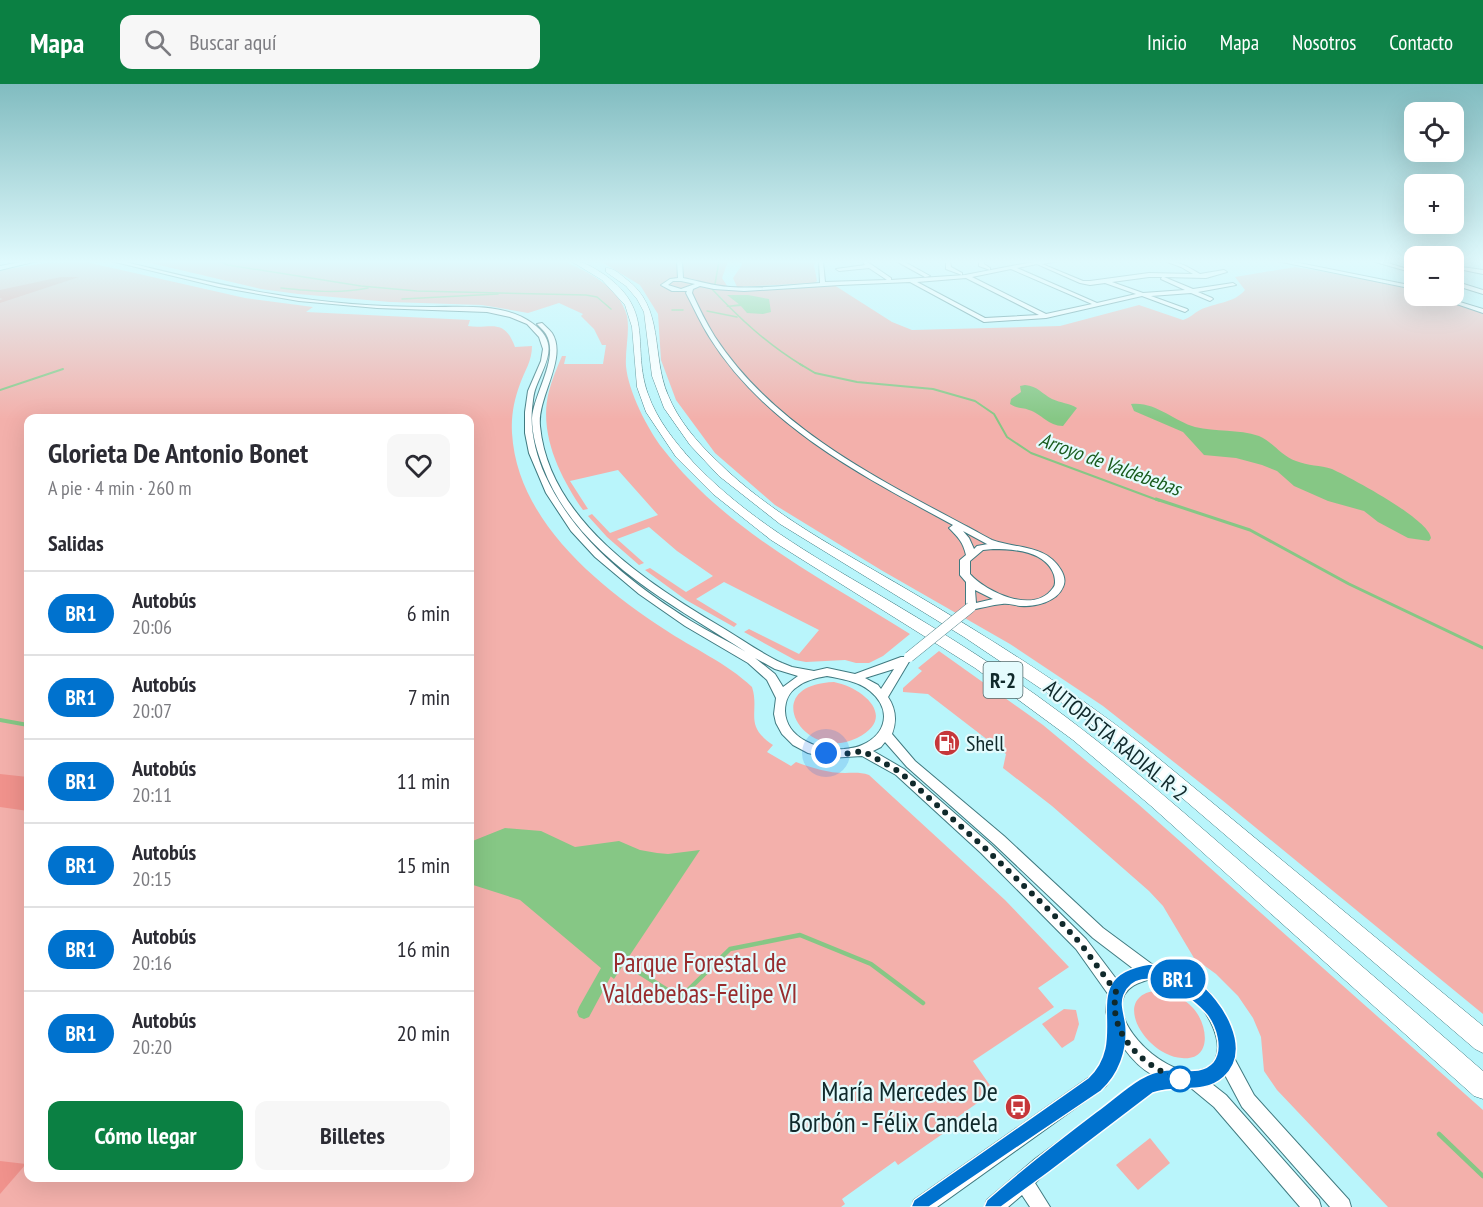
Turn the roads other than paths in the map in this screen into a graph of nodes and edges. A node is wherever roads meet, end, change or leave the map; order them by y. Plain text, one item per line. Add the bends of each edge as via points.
1 (501, 313) edge
2 (517, 313) edge
3 (633, 313) edge
4 (648, 313) edge
5 (691, 313) edge
6 (699, 313) edge
7 (972, 313) edge
8 (1041, 313) edge
9 (1056, 313) edge
10 (1046, 316) junction
11 (1008, 546) junction
12 (970, 554) junction
13 (970, 583) junction
14 (1005, 600) junction
15 (971, 607) junction
16 (906, 659) junction
17 (812, 674) junction
18 (857, 677) junction
19 (883, 696) junction
20 (781, 698) junction
21 (885, 734) junction
22 (863, 751) junction
23 (1150, 972) junction
24 (1116, 992) junction
25 (1117, 1027) junction
26 (1483, 1041) edge
27 (1225, 1058) junction
28 (1188, 1080) junction
29 (1483, 1087) edge
30 (1023, 1181) junction
31 (921, 1207) edge
32 (994, 1207) edge
33 (1041, 1207) edge
34 (1312, 1207) edge
35 (1342, 1207) edge

1 - 20 street via 530,323 546,345 545,358 532,388 526,424 532,453 555,503 588,544 639,590 760,667 773,678
2 - 17 street via 544,327 554,345 536,418 541,451 563,501 597,541 688,613 786,669
3 - 29 highway, AUTOPISTA RADIAL R-2 / R-2 via 643,394 679,455 705,481 789,546 974,660 1050,713 1169,811
4 - 26 highway, AUTOPISTA RADIAL R-2 / R-2 via 656,372 667,402 691,439 733,482 792,528 967,631 1064,695 1218,817
5 - 12 street via 717,357 765,408 843,466 963,535
6 - 11 street via 713,341 737,372 771,406 820,444 990,542
7 - 10 street via 984,320
8 - 10 street
9 - 10 street
11 - 12 street via 993,546
11 - 14 street via 1044,558 1058,571 1060,580 1050,597 1037,601
12 - 13 street via 963,567
13 - 14 street
13 - 15 street
14 - 15 street
15 - 16 street, bridge
16 - 18 street
16 - 19 street
17 - 18 street via 843,673
17 - 20 street via 793,683
18 - 19 street
19 - 21 street via 890,709
20 - 22 street via 778,711 782,725 807,747 826,753
21 - 22 street
21 - 23 street via 911,764 1098,933
22 - 24 street via 900,772 986,849 1081,944
23 - 24 street via 1135,974
23 - 27 street via 1176,979 1204,998 1223,1028
24 - 25 street via 1113,1006
25 - 28 street via 1129,1046 1146,1061 1163,1072
25 - 31 street via 1114,1055 1100,1080
27 - 28 street via 1208,1077
27 - 35 street via 1258,1114
28 - 30 street via 1165,1079 1147,1086
28 - 34 street via 1220,1101
30 - 32 street
30 - 33 street

